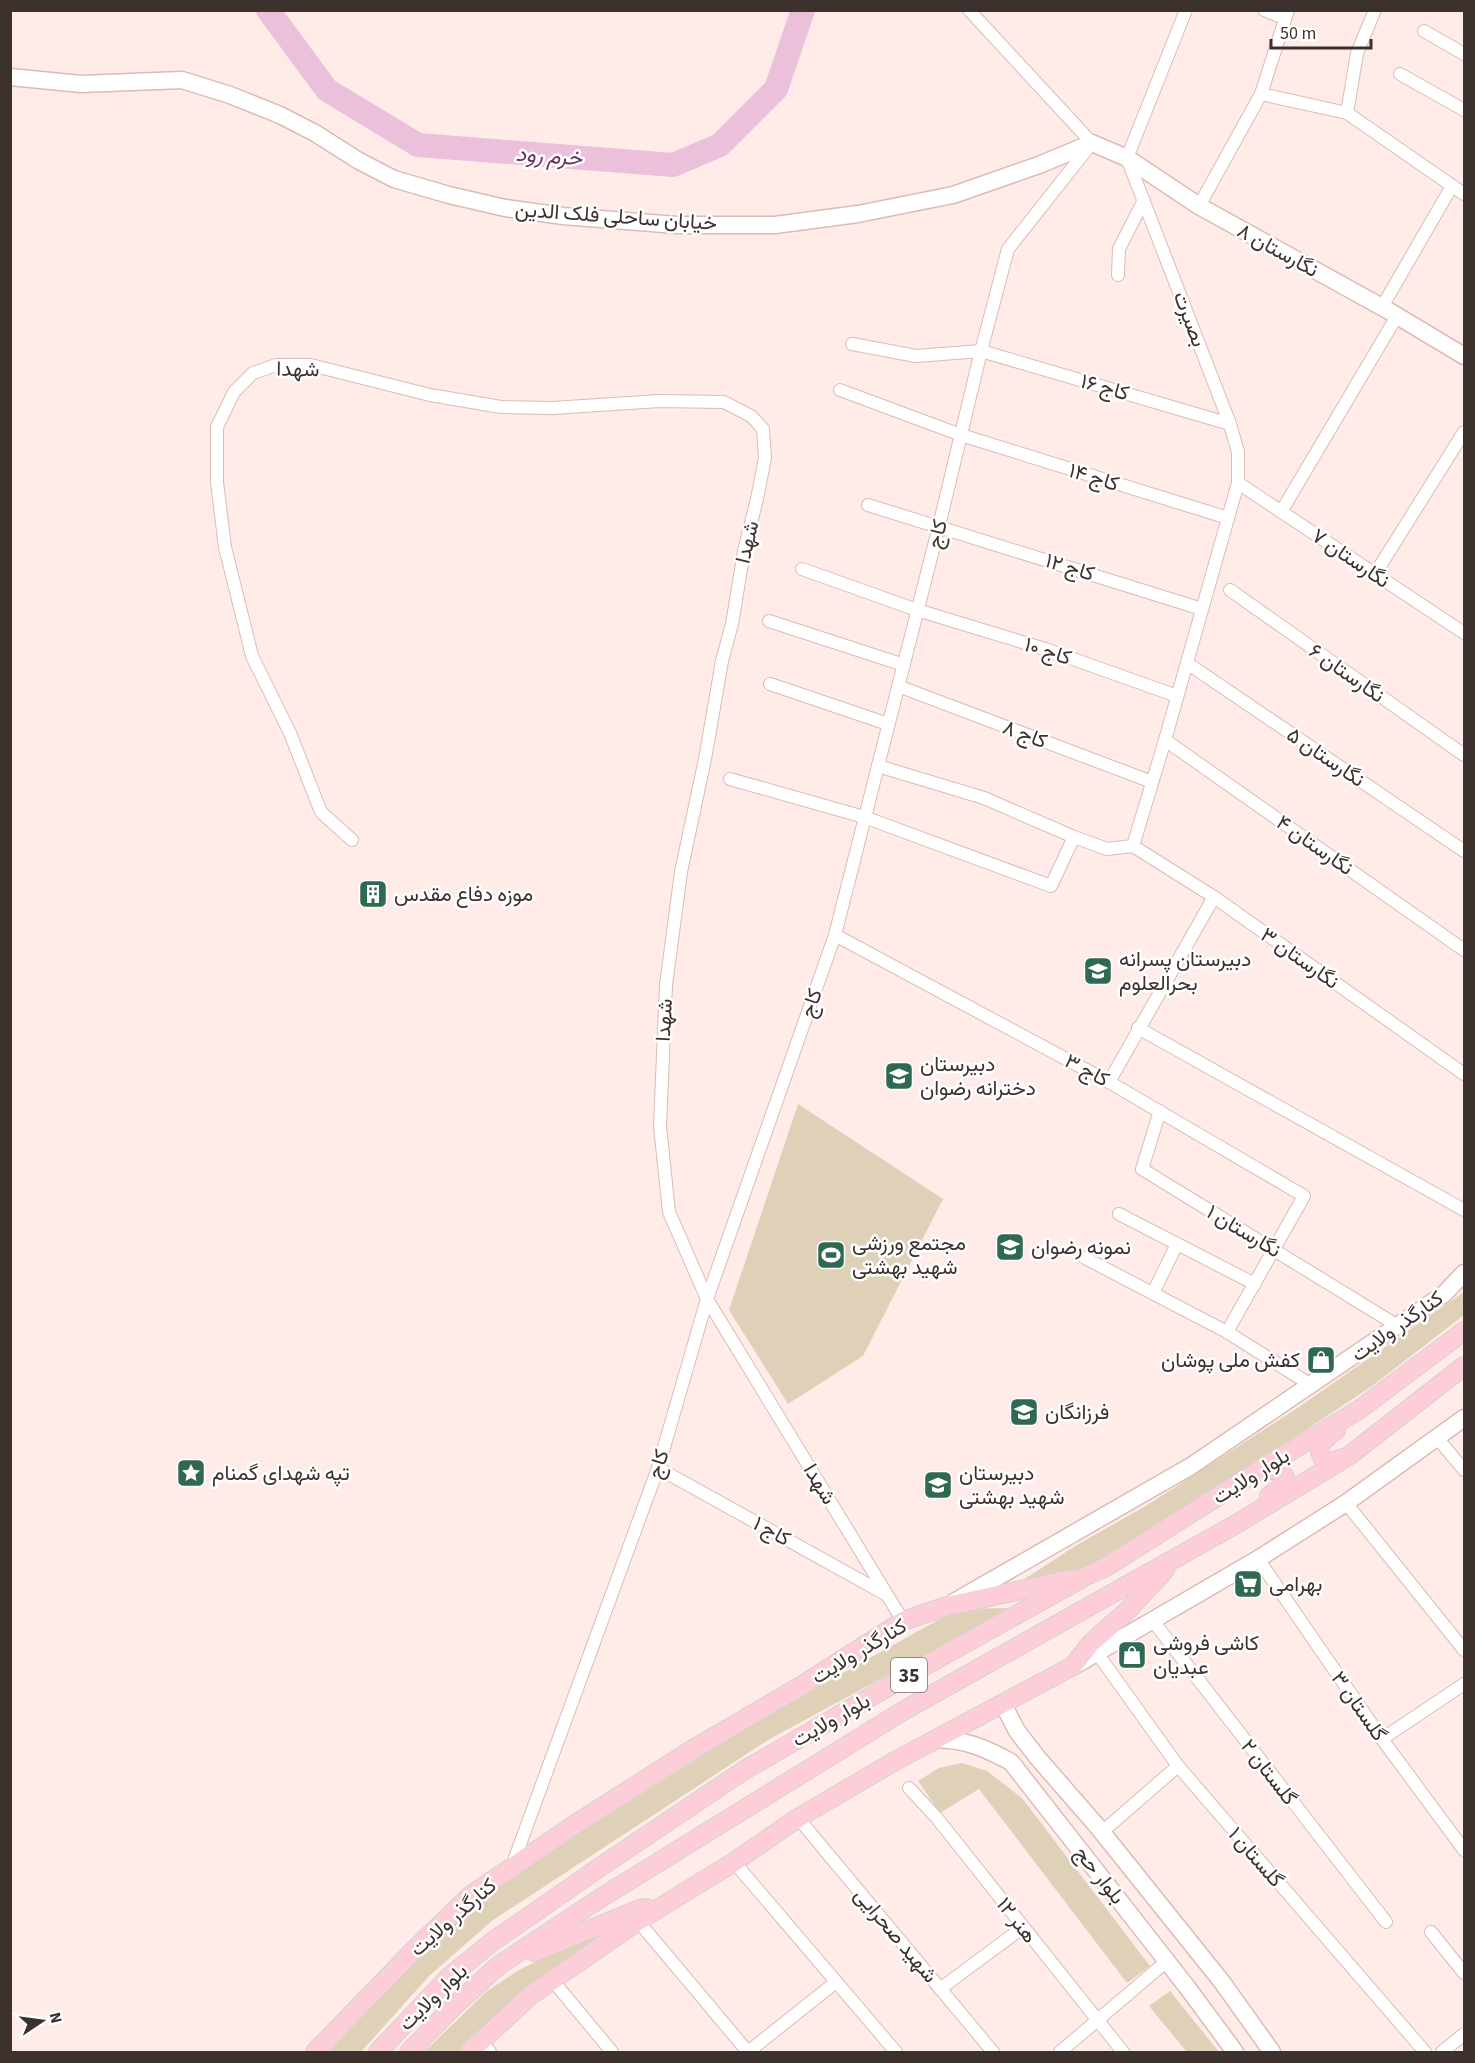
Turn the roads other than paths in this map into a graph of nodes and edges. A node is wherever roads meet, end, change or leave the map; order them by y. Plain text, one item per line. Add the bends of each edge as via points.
1 (969, 10) edge
2 (1186, 10) edge
3 (1264, 10) edge
4 (1375, 10) edge
5 (1286, 14) edge
6 (1424, 31) dead end
7 (1464, 54) edge
8 (1400, 74) dead end
9 (10, 77) edge
10 (1261, 94) junction
11 (1464, 110) edge
12 (1347, 113) junction
13 (1092, 143) junction
14 (1127, 158) junction
15 (1452, 186) junction
16 (1464, 194) edge
17 (1144, 200) junction
18 (1199, 206) junction
19 (1118, 274) dead end
20 (1390, 312) junction
21 (852, 344) dead end
22 (981, 351) junction
23 (1464, 356) edge
24 (840, 390) dead end
25 (1230, 424) junction
26 (1464, 432) edge
27 (961, 435) junction
28 (1238, 483) junction
29 (868, 505) dead end
30 (1281, 512) junction
31 (1228, 518) junction
32 (939, 526) junction
33 (802, 568) dead end
34 (1375, 574) junction
35 (1230, 590) dead end
36 (1202, 609) junction
37 (917, 610) junction
38 (769, 621) dead end
39 (1464, 633) edge
40 (1187, 663) junction
41 (904, 665) junction
42 (770, 684) dead end
43 (898, 686) junction
44 (1178, 696) junction
45 (888, 724) junction
46 (1165, 740) junction
47 (1464, 755) edge
48 (878, 766) junction
49 (730, 779) dead end
50 (1152, 782) junction
51 (864, 818) junction
52 (1074, 837) junction
53 (352, 840) dead end
54 (1133, 846) junction
55 (1464, 851) edge
56 (1214, 897) junction
57 (835, 935) junction
58 (1464, 950) edge
59 (1138, 1028) junction
60 (1464, 1074) edge
61 (1109, 1082) junction
62 (1160, 1110) junction
63 (1464, 1210) edge
64 (1119, 1214) dead end
65 (1177, 1244) junction
66 (1275, 1250) junction
67 (1085, 1258) dead end
68 (1464, 1273) edge
69 (1255, 1284) junction
70 (1152, 1293) junction
71 (708, 1299) junction
72 (1398, 1326) junction
73 (1464, 1331) edge
74 (1227, 1332) junction
75 (1464, 1366) edge
76 (1311, 1385) junction
77 (1360, 1409) junction
78 (1464, 1418) edge
79 (1438, 1439) junction
80 (1350, 1455) junction
81 (657, 1468) junction
82 (1464, 1470) edge
83 (1253, 1474) junction
84 (1346, 1503) junction
85 (1238, 1523) junction
86 (1174, 1559) junction
87 (1258, 1559) junction
88 (1086, 1576) junction
89 (887, 1594) junction
90 (947, 1606) junction
91 (903, 1621) junction
92 (1153, 1621) junction
93 (1464, 1650) edge
94 (1097, 1653) junction
95 (1073, 1666) junction
96 (1464, 1684) edge
97 (1003, 1704) junction
98 (937, 1739) junction
99 (1382, 1739) junction
100 (1037, 1757) junction
101 (1178, 1766) junction
102 (1018, 1771) junction
103 (909, 1788) dead end
104 (798, 1818) junction
105 (1102, 1832) junction
106 (1464, 1850) edge
107 (734, 1862) junction
108 (512, 1868) junction
109 (664, 1905) junction
110 (638, 1921) junction
111 (1386, 1922) dead end
112 (1022, 1928) junction
113 (1431, 1932) dead end
114 (1167, 1961) junction
115 (498, 1966) junction
116 (1464, 1973) edge
117 (553, 1981) junction
118 (836, 1982) junction
119 (940, 1989) junction
120 (1098, 2020) junction
121 (1464, 2034) edge
122 (480, 2049) edge
123 (1451, 2050) edge
124 (315, 2052) edge
125 (378, 2052) edge
126 (409, 2052) edge
127 (612, 2052) edge
128 (748, 2052) edge
129 (896, 2052) edge
130 (993, 2052) edge
131 (1060, 2052) edge
132 (1123, 2052) edge
133 (1235, 2052) edge
134 (1272, 2052) edge
135 (1425, 2052) edge

1 - 13 street
2 - 14 street
3 - 5 street
4 - 12 street via 1357,53
5 - 10 street
6 - 7 street
8 - 11 street
9 - 13 main road, خیابان ساحلی فلک الدین via 81,84 182,80 280,115 394,179 505,208 676,225 774,225 858,214 953,195
10 - 12 street
10 - 18 street
12 - 15 street
13 - 14 main road, نگارستان ۸
13 - 22 street, کاج via 1008,249
14 - 17 street, بصیرت
14 - 18 main road, نگارستان ۸
15 - 16 street
15 - 20 street
17 - 19 street via 1119,249
17 - 25 street, بصیرت
18 - 20 main road, نگارستان ۸
20 - 23 main road, نگارستان ۸
20 - 30 street
21 - 22 street via 916,356
22 - 25 street, کاج ۱۶
22 - 27 street, کاج
24 - 27 street, کاج ۱۴
25 - 28 street, بصیرت via 1238,452
26 - 34 street
27 - 31 street, کاج ۱۴
27 - 32 street, کاج
28 - 30 street, نگارستان ۷
28 - 31 street, بصیرت
29 - 32 street, کاج ۱۲
30 - 34 street, نگارستان ۷
31 - 36 street, بصیرت
32 - 36 street, کاج ۱۲
32 - 37 street, کاج
33 - 37 street, کاج ۱۰
34 - 39 street, نگارستان ۷
35 - 47 street, نگارستان ۶
36 - 40 street, بصیرت
37 - 41 street, کاج
37 - 44 street, کاج ۱۰ via 1045,649
38 - 41 street
40 - 44 street, بصیرت
40 - 55 street, نگارستان ۵
41 - 43 street, کاج
42 - 45 street
43 - 45 street, کاج
43 - 50 street, کاج ۸
44 - 46 street, بصیرت
45 - 48 street, کاج
46 - 50 street, بصیرت
46 - 58 street, نگارستان ۴
48 - 51 street, کاج
48 - 52 street via 984,798
49 - 51 street
50 - 54 street, بصیرت
51 - 52 street via 1051,886
51 - 57 street, کاج
52 - 54 street via 1107,849
53 - 71 street, شهدا via 321,812 290,733 252,656 225,547 217,482 217,427 234,392 253,373 276,365 311,365 430,396 501,407 724,402 751,416 763,429 765,458 681,872 666,985 660,1126 669,1212
54 - 56 street, نگارستان ۳
56 - 59 street
56 - 60 street, نگارستان ۳
57 - 61 street, کاج ۳
57 - 71 street, کاج
59 - 61 street
59 - 63 street
61 - 62 street, کاج ۳
62 - 66 street, نگارستان ۱ via 1142,1169
62 - 66 street, کاج ۳ via 1304,1196
64 - 65 street
65 - 69 street
65 - 70 street
66 - 69 street
66 - 72 street, نگارستان ۱
67 - 70 street
68 - 72 main road, کنارگذر ولایت via 1444,1294
69 - 74 street
70 - 74 street
71 - 81 street, کاج
71 - 89 street, شهدا
72 - 76 main road, کنارگذر ولایت
73 - 77 main road, بلوار ولایت / 35
74 - 76 street
75 - 80 main road, بلوار ولایت / 35
76 - 90 main road, کنارگذر ولایت via 1191,1466
77 - 80 main road via 1320,1446 1324,1461
77 - 83 main road, بلوار ولایت / 35
78 - 79 main road
79 - 82 street
79 - 84 main road
80 - 85 main road, بلوار ولایت / 35
81 - 89 street, کاج ۱
81 - 108 street, کاج
83 - 85 main road via 1278,1469 1285,1479 1282,1487
83 - 88 main road, بلوار ولایت / 35
84 - 87 main road
84 - 93 street
85 - 86 main road, بلوار ولایت / 35
86 - 95 main road
86 - 115 main road, بلوار ولایت / 35 via 903,1711
87 - 92 main road
87 - 99 street, گلستان ۳
88 - 90 main road
88 - 125 main road, بلوار ولایت / 35 via 743,1771 612,1858 450,1976
89 - 91 street, شهدا
90 - 91 main road, کنارگذر ولایت
91 - 108 main road, کنارگذر ولایت via 690,1751
92 - 94 main road
92 - 111 street, گلستان ۲
94 - 95 main road
94 - 101 street, گلستان ۱
95 - 97 main road
96 - 99 street
97 - 98 main road
97 - 100 main road, بلوار حج
98 - 102 main road, بلوار حج via 959,1739 979,1746 1011,1762
98 - 104 main road
99 - 106 street, گلستان ۳
100 - 102 main road via 1023,1757
100 - 105 main road, بلوار حج
101 - 105 street
101 - 135 street, گلستان ۱
102 - 114 main road, بلوار حج
103 - 112 street, هنر ۱۲
104 - 107 main road
104 - 119 street, شهید صحرایی
105 - 134 main road, بلوار حج via 1222,1982
107 - 109 main road
107 - 118 street
108 - 124 main road, کنارگذر ولایت via 471,1895
109 - 110 main road
109 - 115 main road via 640,1909
110 - 117 main road
110 - 128 street
112 - 119 street
112 - 120 street, هنر ۱۲
113 - 116 street
114 - 120 street
114 - 133 main road, بلوار حج
115 - 126 main road, بلوار ولایت / 35
117 - 122 main road via 531,1995
117 - 127 street
118 - 128 street
118 - 129 street
119 - 130 street, شهید صحرایی
120 - 131 street
120 - 132 street, هنر ۱۲
121 - 123 street

